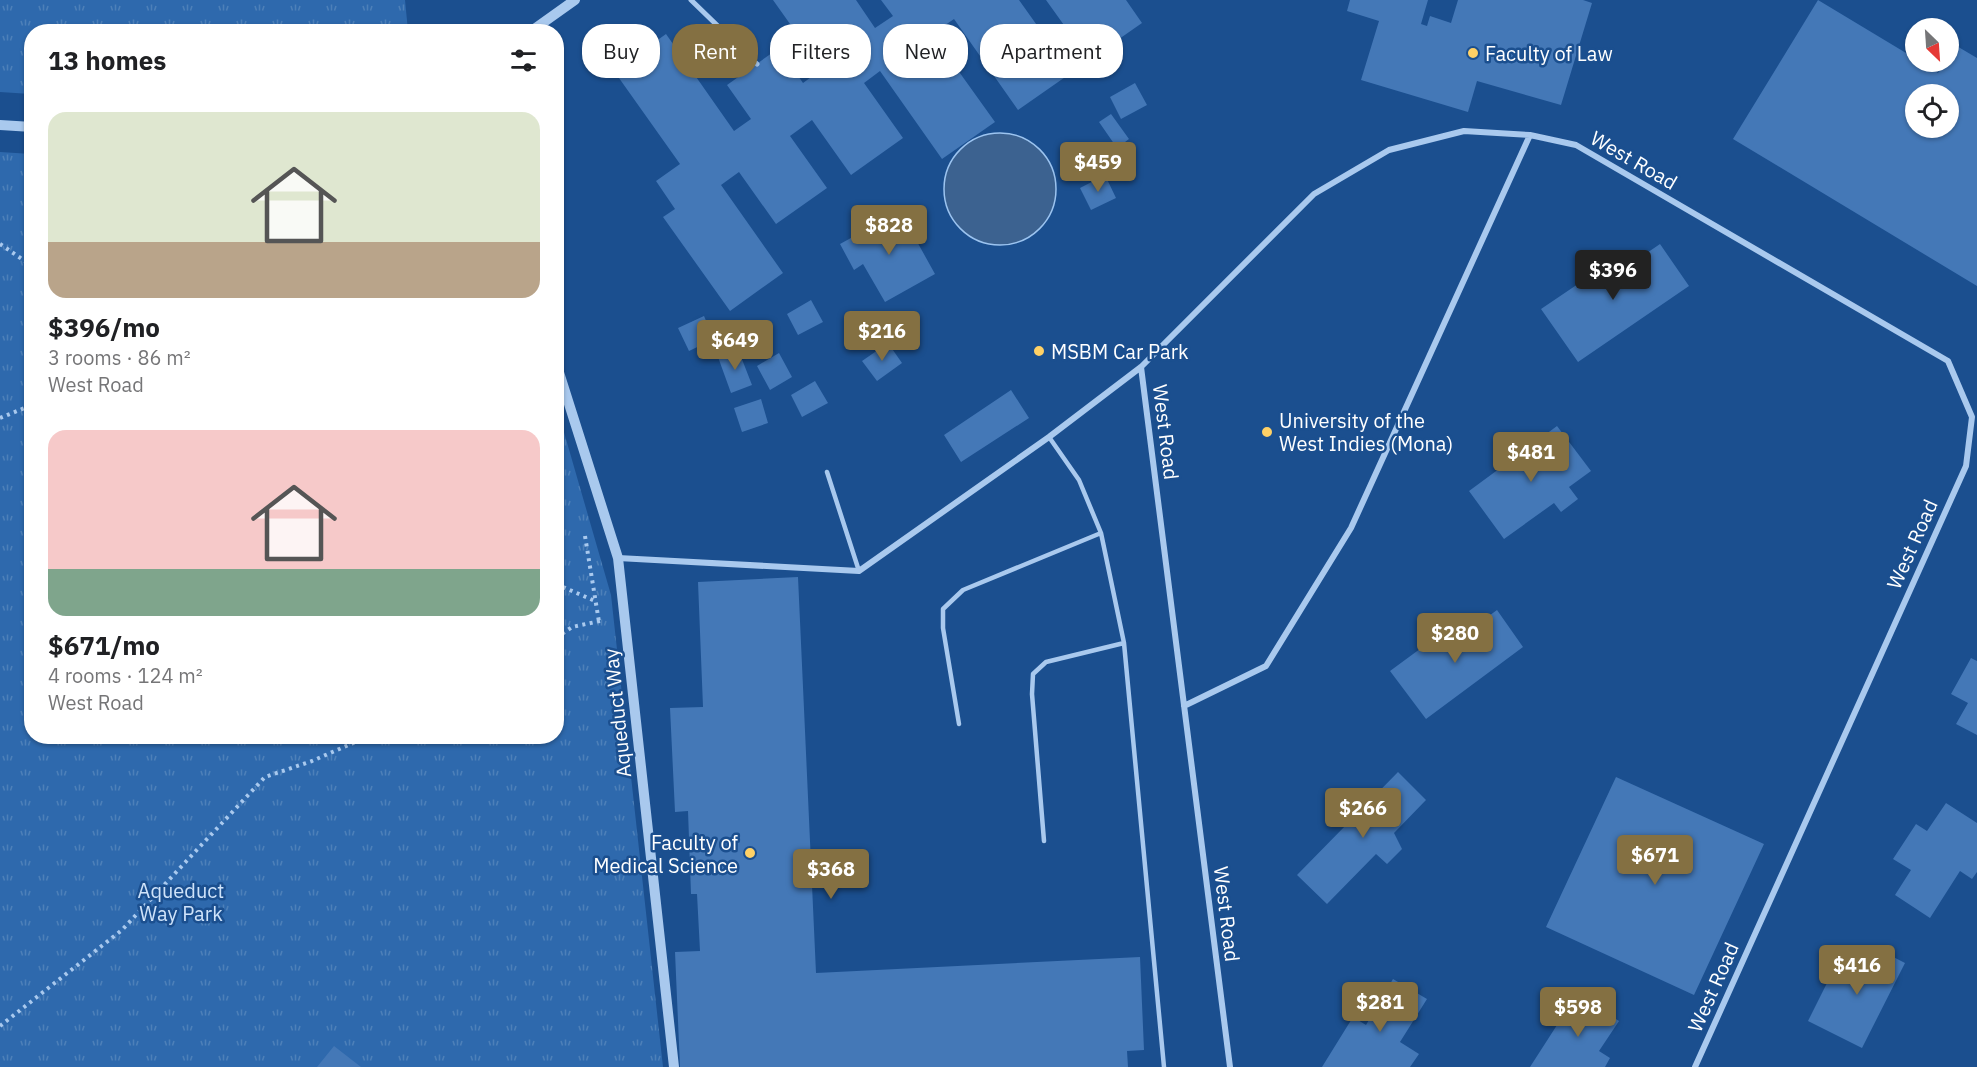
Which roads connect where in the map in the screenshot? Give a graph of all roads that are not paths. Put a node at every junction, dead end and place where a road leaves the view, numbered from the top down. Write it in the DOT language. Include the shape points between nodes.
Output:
graph roads {
  1 [pos="574,0"];
  2 [pos="691,0"];
  3 [pos="541,24"];
  4 [pos="716,24"];
  5 [pos="0,125"];
  6 [pos="24,126"];
  7 [pos="1530,135"];
  8 [pos="1141,367"];
  9 [pos="564,388"];
  10 [pos="1049,437"];
  11 [pos="827,472"];
  12 [pos="1101,533"];
  13 [pos="618,558"];
  14 [pos="859,571"];
  15 [pos="1124,643"];
  16 [pos="1184,706"];
  17 [pos="959,724"];
  18 [pos="1044,841"];
  19 [pos="674,1067"];
  20 [pos="1164,1067"];
  21 [pos="1230,1067"];
  22 [pos="1695,1067"];
  1 -- 3 [label="street"];
  2 -- 4 [label="street"];
  5 -- 6 [label="street"];
  7 -- 8 [label="street, West Road" via="1464,131 1389,150 1323,188"];
  7 -- 16 [label="street" via="1345,538 1266,666"];
  7 -- 22 [label="street, West Road" via="1576,145 1948,361 1972,417 1966,466"];
  8 -- 10 [label="street"];
  8 -- 16 [label="street, West Road"];
  9 -- 13 [label="street, Aqueduct Way"];
  10 -- 12 [label="lane" via="1079,480"];
  10 -- 14 [label="street"];
  11 -- 14 [label="lane"];
  12 -- 15 [label="lane"];
  12 -- 17 [label="lane" via="963,590 943,609"];
  13 -- 14 [label="street"];
  13 -- 19 [label="street, Aqueduct Way"];
  15 -- 18 [label="lane" via="1046,662 1033,674"];
  15 -- 20 [label="lane"];
  16 -- 21 [label="street, West Road"];
}
